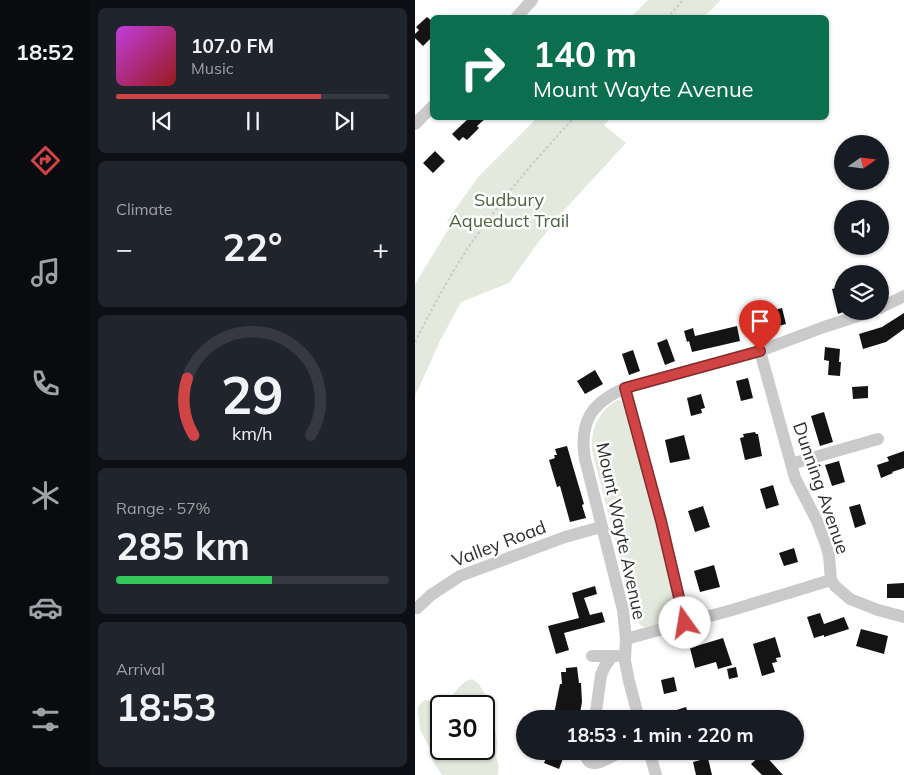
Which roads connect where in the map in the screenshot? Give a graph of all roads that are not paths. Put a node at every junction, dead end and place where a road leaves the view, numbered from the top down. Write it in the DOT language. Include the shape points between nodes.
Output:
graph roads {
  1 [pos="532,0"];
  2 [pos="519,15"];
  3 [pos="430,109"];
  4 [pos="415,124"];
  5 [pos="904,296"];
  6 [pos="889,304"];
  7 [pos="845,320"];
  8 [pos="760,351"];
  9 [pos="625,388"];
  10 [pos="878,439"];
  11 [pos="791,464"];
  12 [pos="601,527"];
  13 [pos="831,580"];
  14 [pos="417,608"];
  15 [pos="904,617"];
  16 [pos="685,623"];
  17 [pos="626,639"];
  18 [pos="592,656"];
  19 [pos="618,656"];
  20 [pos="596,710"];
  21 [pos="637,710"];
  22 [pos="587,760"];
  23 [pos="606,760"];
  24 [pos="652,760"];
  25 [pos="656,775"];
  1 -- 2 [label="street"];
  3 -- 4 [label="street"];
  5 -- 6 [label="street"];
  7 -- 8 [label="street, Mount Wayte Avenue"];
  8 -- 9 [label="street, Mount Wayte Avenue"];
  8 -- 11 [label="street, Dunning Avenue"];
  9 -- 12 [label="street, Mount Wayte Avenue" via="595,408 583,439"];
  9 -- 16 [label="street"];
  10 -- 11 [label="street"];
  11 -- 13 [label="street, Dunning Avenue" via="826,545"];
  12 -- 14 [label="street, Valley Road" via="549,542 459,576"];
  12 -- 17 [label="street, Mount Wayte Avenue" via="623,610"];
  13 -- 15 [label="street" via="850,599"];
  13 -- 16 [label="street"];
  16 -- 17 [label="street"];
  17 -- 19 [label="street, Mount Wayte Avenue"];
  18 -- 19 [label="street"];
  19 -- 20 [label="street" via="605,666 601,675"];
  19 -- 21 [label="street, Mount Wayte Avenue"];
  22 -- 23 [label="street" via="594,763"];
  24 -- 25 [label="street"];
}
